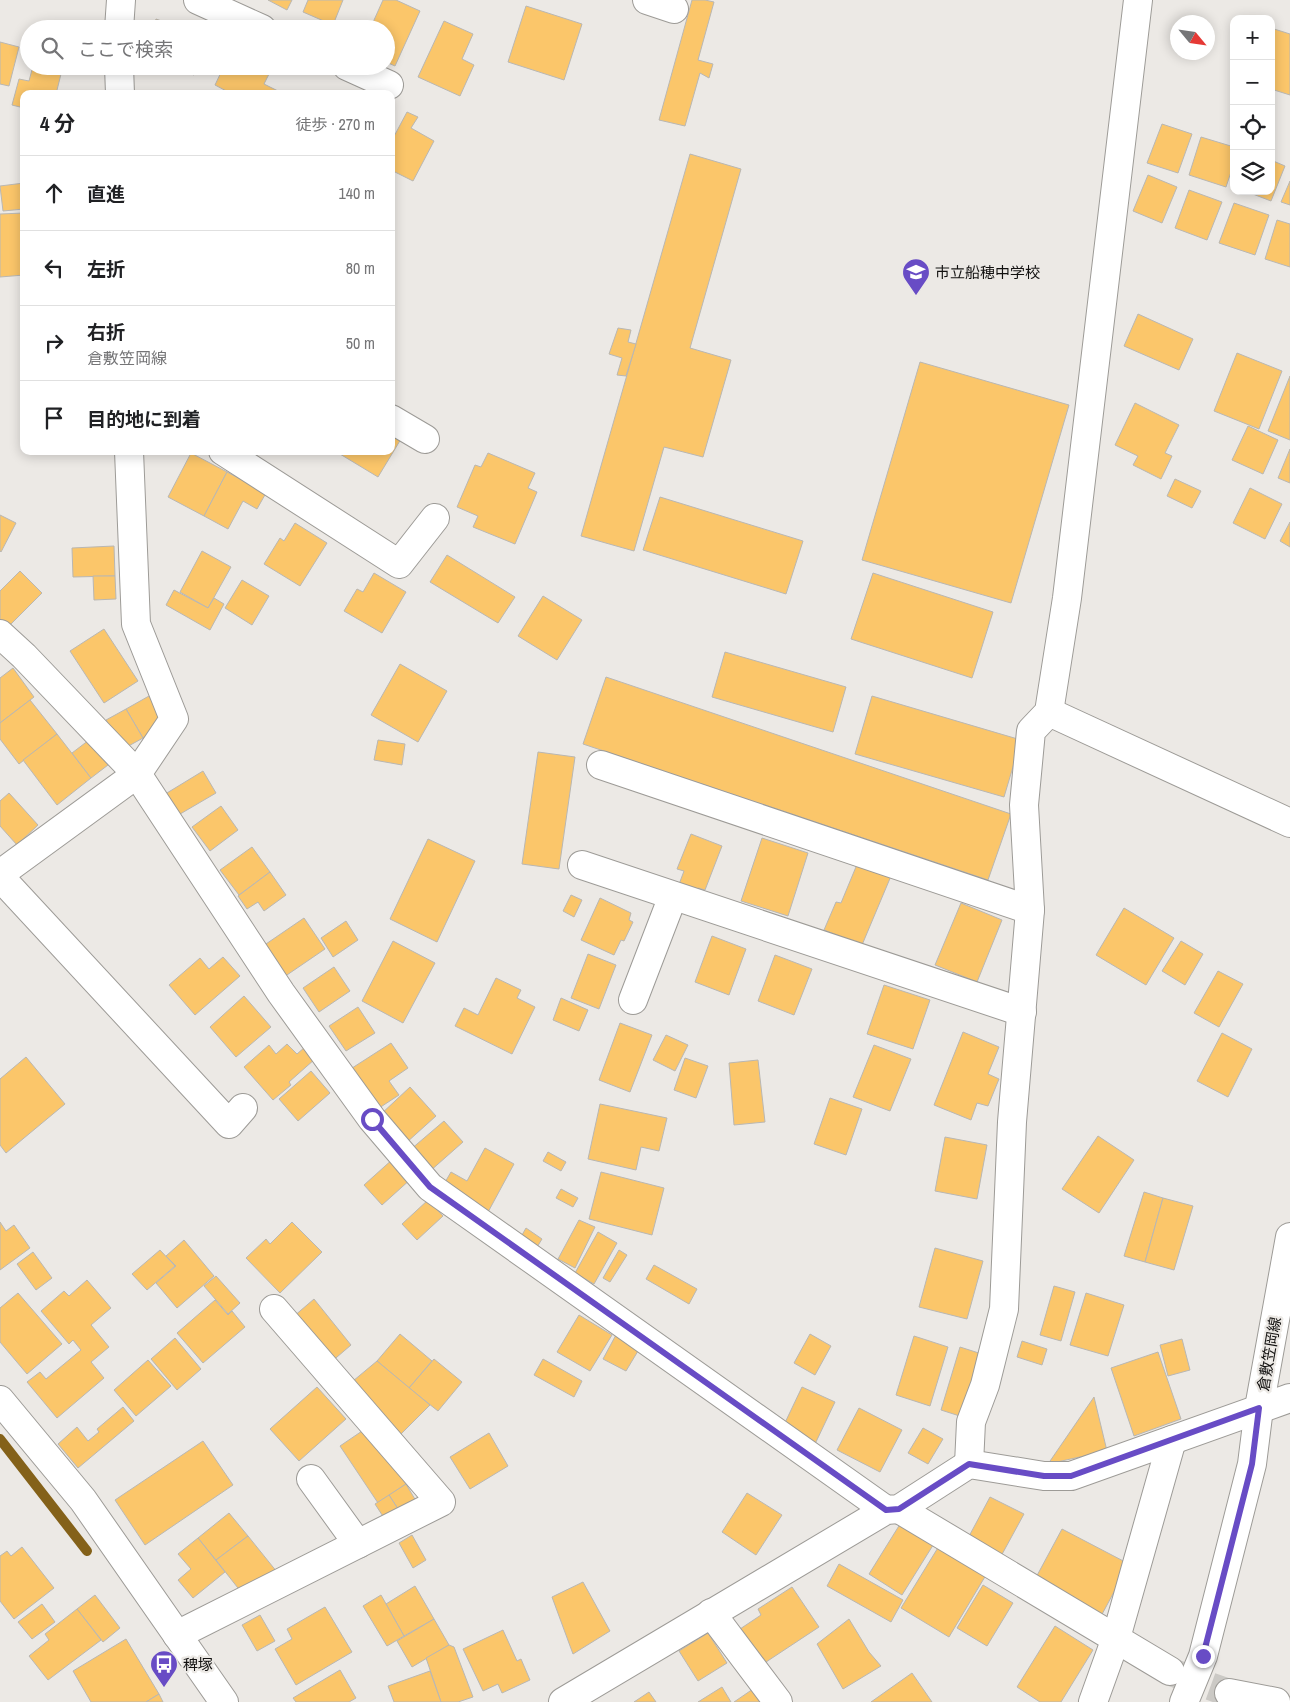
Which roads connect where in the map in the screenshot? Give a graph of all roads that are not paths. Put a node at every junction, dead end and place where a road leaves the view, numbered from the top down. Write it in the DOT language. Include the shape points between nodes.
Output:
graph roads {
  1 [pos="121,0"];
  2 [pos="198,0"];
  3 [pos="647,0"];
  4 [pos="1138,0"];
  5 [pos="674,9"];
  6 [pos="120,20"];
  7 [pos="242,20"];
  8 [pos="120,75"];
  9 [pos="366,75"];
  10 [pos="389,85"];
  11 [pos="120,90"];
  12 [pos="395,421"];
  13 [pos="424,439"];
  14 [pos="128,455"];
  15 [pos="229,455"];
  16 [pos="434,518"];
  17 [pos="0,634"];
  18 [pos="1049,712"];
  19 [pos="600,765"];
  20 [pos="137,774"];
  21 [pos="1290,823"];
  22 [pos="582,865"];
  23 [pos="0,875"];
  24 [pos="672,896"];
  25 [pos="1030,910"];
  26 [pos="633,1000"];
  27 [pos="1022,1012"];
  28 [pos="243,1108"];
  29 [pos="1290,1237"];
  30 [pos="274,1309"];
  31 [pos="1290,1398"];
  32 [pos="0,1400"];
  33 [pos="1259,1408"];
  34 [pos="1172,1440"];
  35 [pos="969,1464"];
  36 [pos="311,1479"];
  37 [pos="892,1509"];
  38 [pos="358,1544"];
  39 [pos="711,1613"];
  40 [pos="177,1635"];
  41 [pos="1116,1638"];
  42 [pos="1170,1671"];
  43 [pos="1229,1693"];
  44 [pos="224,1702"];
  45 [pos="563,1702"];
  46 [pos="778,1702"];
  47 [pos="1093,1702"];
  48 [pos="1184,1702"];
  49 [pos="1276,1702"];
  1 -- 6 [label="street"];
  2 -- 7 [label="street"];
  3 -- 5 [label="street"];
  4 -- 18 [label="street" via="1067,598"];
  8 -- 11 [label="street"];
  9 -- 10 [label="street"];
  12 -- 13 [label="street"];
  14 -- 20 [label="street" via="136,624 174,719"];
  15 -- 16 [label="street" via="399,564"];
  17 -- 20 [label="street"];
  18 -- 21 [label="street"];
  18 -- 25 [label="street" via="1031,731 1024,805"];
  19 -- 25 [label="street"];
  20 -- 23 [label="street"];
  20 -- 37 [label="street" via="281,993 372,1119 430,1187"];
  22 -- 24 [label="street"];
  23 -- 28 [label="street" via="230,1124"];
  24 -- 26 [label="street"];
  24 -- 27 [label="street"];
  25 -- 27 [label="street"];
  27 -- 35 [label="street" via="1012,1122 1004,1309 985,1385 971,1422"];
  29 -- 33 [label="street, 倉敷笠岡線"];
  30 -- 38 [label="street" via="441,1502"];
  31 -- 33 [label="street"];
  32 -- 40 [label="street" via="83,1500"];
  33 -- 34 [label="street"];
  33 -- 48 [label="street, 倉敷笠岡線" via="1252,1464 1203,1656"];
  34 -- 35 [label="street" via="1071,1476 1044,1476"];
  34 -- 41 [label="street"];
  35 -- 37 [label="street"];
  36 -- 38 [label="street"];
  37 -- 39 [label="street"];
  37 -- 41 [label="street"];
  38 -- 40 [label="street"];
  39 -- 45 [label="street"];
  39 -- 46 [label="street"];
  40 -- 44 [label="street"];
  41 -- 42 [label="street"];
  41 -- 47 [label="street"];
  43 -- 49 [label="street"];
}
